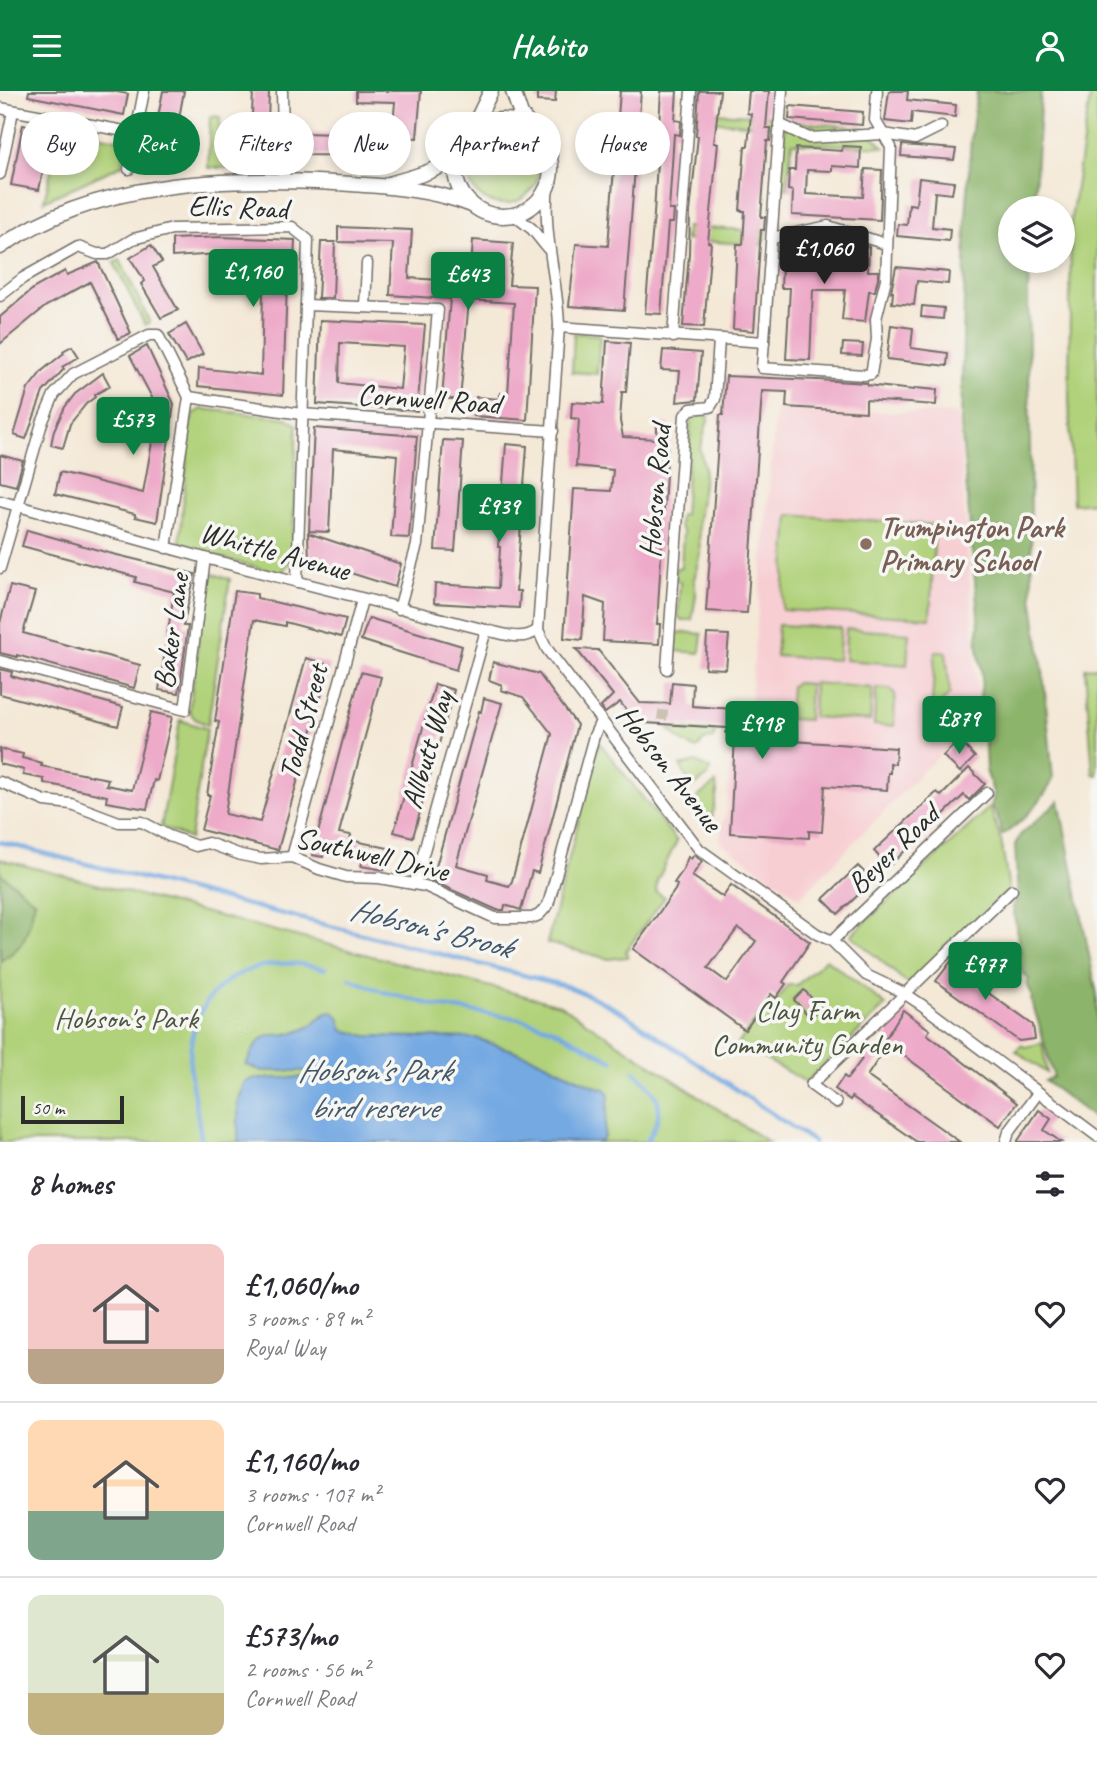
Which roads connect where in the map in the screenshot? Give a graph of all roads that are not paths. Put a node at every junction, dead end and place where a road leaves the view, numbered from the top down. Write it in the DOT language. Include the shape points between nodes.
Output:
graph roads {
  1 [pos="144,91"];
  2 [pos="282,91"];
  3 [pos="491,91"];
  4 [pos="513,91"];
  5 [pos="691,91"];
  6 [pos="782,91"];
  7 [pos="877,91"];
  8 [pos="0,109"];
  9 [pos="13,111"];
  10 [pos="140,112"];
  11 [pos="482,112"];
  12 [pos="520,112"];
  13 [pos="779,124"];
  14 [pos="941,127"];
  15 [pos="113,129"];
  16 [pos="884,134"];
  17 [pos="425,173"];
  18 [pos="0,174"];
  19 [pos="454,175"];
  20 [pos="550,175"];
  21 [pos="284,181"];
  22 [pos="548,185"];
  23 [pos="384,186"];
  24 [pos="472,205"];
  25 [pos="514,215"];
  26 [pos="772,238"];
  27 [pos="886,244"];
  28 [pos="0,247"];
  29 [pos="548,249"];
  30 [pos="367,263"];
  31 [pos="0,296"];
  32 [pos="306,305"];
  33 [pos="365,307"];
  34 [pos="559,327"];
  35 [pos="673,337"];
  36 [pos="719,339"];
  37 [pos="764,342"];
  38 [pos="189,397"];
  39 [pos="301,414"];
  40 [pos="428,424"];
  41 [pos="553,431"];
  42 [pos="0,501"];
  43 [pos="19,507"];
  44 [pos="166,548"];
  45 [pos="205,558"];
  46 [pos="0,568"];
  47 [pos="297,582"];
  48 [pos="362,600"];
  49 [pos="400,609"];
  50 [pos="486,630"];
  51 [pos="538,630"];
  52 [pos="0,661"];
  53 [pos="667,669"];
  54 [pos="601,722"];
  55 [pos="0,782"];
  56 [pos="987,793"];
  57 [pos="292,857"];
  58 [pos="415,883"];
  59 [pos="1012,890"];
  60 [pos="832,941"];
  61 [pos="904,993"];
  62 [pos="1038,1093"];
  63 [pos="836,1103"];
  64 [pos="1097,1136"];
  65 [pos="1006,1142"];
  1 -- 10 [label="street"];
  2 -- 21 [label="street"];
  3 -- 11 [label="street"];
  4 -- 12 [label="street"];
  5 -- 35 [label="street"];
  6 -- 13 [label="street"];
  7 -- 16 [label="street" via="875,120"];
  8 -- 9 [label="street"];
  9 -- 15 [label="street"];
  9 -- 18 [label="street"];
  13 -- 16 [label="street" via="809,138"];
  13 -- 26 [label="street"];
  14 -- 16 [label="street" via="915,139"];
  16 -- 27 [label="street" via="891,147"];
  17 -- 23 [label="street"];
  19 -- 24 [label="street"];
  20 -- 22 [label="street"];
  21 -- 23 [label="street"];
  21 -- 28 [label="street" via="221,182 123,194 55,216"];
  22 -- 25 [label="street" via="534,205"];
  22 -- 29 [label="street"];
  23 -- 24 [label="street" via="450,196"];
  24 -- 25 [label="street" via="489,214"];
  25 -- 29 [label="street" via="542,238"];
  26 -- 27 [label="street" via="828,226"];
  26 -- 37 [label="street"];
  27 -- 37 [label="street" via="886,279 876,319 871,373 762,368"];
  29 -- 34 [label="street"];
  30 -- 33 [label="street"];
  31 -- 32 [label="street, Ellis Road" via="78,247 108,254 133,239 172,229 292,227 308,240"];
  32 -- 33 [label="street"];
  32 -- 39 [label="street"];
  33 -- 40 [label="street" via="438,310"];
  34 -- 35 [label="street"];
  34 -- 41 [label="street"];
  35 -- 36 [label="street"];
  36 -- 37 [label="street"];
  36 -- 53 [label="street, Hobson Road" via="715,400 710,407 689,409 685,419"];
  38 -- 39 [label="street, Cornwell Road"];
  38 -- 43 [label="street" via="158,335 149,335 73,374 54,395 42,423"];
  38 -- 44 [label="street"];
  39 -- 40 [label="street, Cornwell Road"];
  39 -- 47 [label="street"];
  40 -- 41 [label="street, Cornwell Road"];
  40 -- 49 [label="street" via="417,545"];
  41 -- 51 [label="street"];
  42 -- 43 [label="street, Whittle Avenue"];
  43 -- 44 [label="street, Whittle Avenue"];
  43 -- 46 [label="street"];
  44 -- 45 [label="street, Whittle Avenue"];
  45 -- 47 [label="street, Whittle Avenue"];
  45 -- 52 [label="street, Baker Lane" via="185,710"];
  47 -- 48 [label="street, Whittle Avenue"];
  48 -- 49 [label="street, Whittle Avenue"];
  48 -- 57 [label="street, Todd Street"];
  49 -- 50 [label="street, Whittle Avenue"];
  50 -- 51 [label="street, Whittle Avenue" via="520,638"];
  50 -- 58 [label="street, Allbutt Way"];
  51 -- 54 [label="street, Hobson Avenue"];
  54 -- 58 [label="street, Southwell Drive" via="544,911 532,918 495,918"];
  54 -- 60 [label="street, Hobson Avenue" via="699,849"];
  55 -- 57 [label="street, Southwell Drive" via="45,801 71,804 119,822 142,821 195,846 208,843 261,859"];
  56 -- 60 [label="street, Beyer Road"];
  57 -- 58 [label="street, Southwell Drive" via="346,877"];
  59 -- 61 [label="street"];
  60 -- 61 [label="street, Hobson Avenue" via="866,975"];
  61 -- 62 [label="street, Hobson Avenue"];
  61 -- 63 [label="street" via="811,1085"];
  62 -- 64 [label="street, Hobson Avenue"];
  62 -- 65 [label="street"];
}
